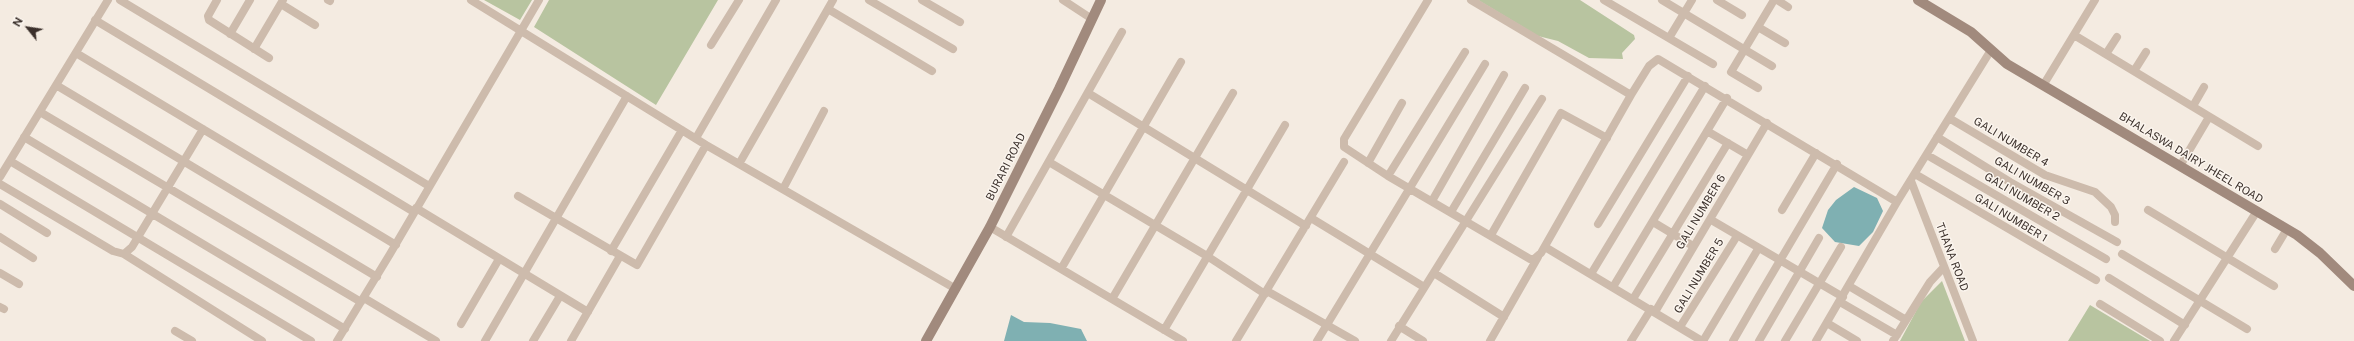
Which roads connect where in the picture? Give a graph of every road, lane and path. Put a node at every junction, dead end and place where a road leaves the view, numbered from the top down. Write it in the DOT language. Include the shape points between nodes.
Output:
graph roads {
  1 [pos="108,0"];
  2 [pos="120,0"];
  3 [pos="217,0"];
  4 [pos="250,0"];
  5 [pos="472,0"];
  6 [pos="538,0"];
  7 [pos="739,0"];
  8 [pos="776,0"];
  9 [pos="834,0"];
  10 [pos="869,0"];
  11 [pos="922,0"];
  12 [pos="1063,0"];
  13 [pos="1101,0"];
  14 [pos="1428,0"];
  15 [pos="1471,0"];
  16 [pos="1604,0"];
  17 [pos="1662,0"];
  18 [pos="1692,0"];
  19 [pos="1717,0"];
  20 [pos="1776,0"];
  21 [pos="1918,0"];
  22 [pos="2095,0"];
  23 [pos="282,2"];
  24 [pos="1788,7"];
  25 [pos="828,9"];
  26 [pos="1684,14"];
  27 [pos="1742,15"];
  28 [pos="1092,19"];
  29 [pos="95,20"];
  30 [pos="960,22"];
  31 [pos="315,25"];
  32 [pos="1758,27"];
  33 [pos="520,31"];
  34 [pos="1122,32"];
  35 [pos="230,34"];
  36 [pos="2074,35"];
  37 [pos="2117,37"];
  38 [pos="1670,38"];
  39 [pos="1785,43"];
  40 [pos="711,45"];
  41 [pos="254,49"];
  42 [pos="953,49"];
  43 [pos="1745,50"];
  44 [pos="1991,50"];
  45 [pos="1465,52"];
  46 [pos="2146,52"];
  47 [pos="76,53"];
  48 [pos="2106,54"];
  49 [pos="269,58"];
  50 [pos="1181,62"];
  51 [pos="1485,64"];
  52 [pos="1713,64"];
  53 [pos="1772,66"];
  54 [pos="932,71"];
  55 [pos="2134,71"];
  56 [pos="1504,75"];
  57 [pos="1688,76"];
  58 [pos="2044,84"];
  59 [pos="56,86"];
  60 [pos="1705,86"];
  61 [pos="2204,87"];
  62 [pos="1525,88"];
  63 [pos="1758,88"];
  64 [pos="1088,93"];
  65 [pos="1233,93"];
  66 [pos="1631,95"];
  67 [pos="627,96"];
  68 [pos="1727,98"];
  69 [pos="1542,99"];
  70 [pos="1402,103"];
  71 [pos="2192,106"];
  72 [pos="824,110"];
  73 [pos="40,112"];
  74 [pos="2209,117"];
  75 [pos="1949,118"];
  76 [pos="1767,123"];
  77 [pos="1285,125"];
  78 [pos="1144,127"];
  79 [pos="203,129"];
  80 [pos="682,130"];
  81 [pos="1707,131"];
  82 [pos="24,138"];
  83 [pos="696,138"];
  84 [pos="1607,138"];
  85 [pos="1937,138"];
  86 [pos="1728,143"];
  87 [pos="706,145"];
  88 [pos="2258,146"];
  89 [pos="1816,153"];
  90 [pos="1748,155"];
  91 [pos="1927,155"];
  92 [pos="1195,157"];
  93 [pos="10,161"];
  94 [pos="183,162"];
  95 [pos="1049,162"];
  96 [pos="1344,162"];
  97 [pos="1368,163"];
  98 [pos="740,164"];
  99 [pos="1837,164"];
  100 [pos="2180,166"];
  101 [pos="1388,176"];
  102 [pos="0,177"];
  103 [pos="1913,178"];
  104 [pos="0,184"];
  105 [pos="429,186"];
  106 [pos="168,188"];
  107 [pos="1409,188"];
  108 [pos="783,189"];
  109 [pos="1247,189"];
  110 [pos="1104,195"];
  111 [pos="518,196"];
  112 [pos="1432,201"];
  113 [pos="1897,202"];
  114 [pos="0,204"];
  115 [pos="415,210"];
  116 [pos="1782,210"];
  117 [pos="2148,210"];
  118 [pos="2256,211"];
  119 [pos="1451,212"];
  120 [pos="152,214"];
  121 [pos="1311,218"];
  122 [pos="556,219"];
  123 [pos="1467,221"];
  124 [pos="1713,221"];
  125 [pos="1653,222"];
  126 [pos="2115,222"];
  127 [pos="1598,224"];
  128 [pos="1155,226"];
  129 [pos="1306,226"];
  130 [pos="990,227"];
  131 [pos="2287,229"];
  132 [pos="47,233"];
  133 [pos="1672,234"];
  134 [pos="1491,235"];
  135 [pos="1006,236"];
  136 [pos="1737,236"];
  137 [pos="0,237"];
  138 [pos="138,237"];
  139 [pos="1819,238"];
  140 [pos="2117,242"];
  141 [pos="396,245"];
  142 [pos="1694,246"];
  143 [pos="1545,247"];
  144 [pos="1841,247"];
  145 [pos="1758,249"];
  146 [pos="2275,249"];
  147 [pos="611,251"];
  148 [pos="124,254"];
  149 [pos="2122,254"];
  150 [pos="1369,255"];
  151 [pos="620,256"];
  152 [pos="1207,256"];
  153 [pos="1538,257"];
  154 [pos="2226,257"];
  155 [pos="33,258"];
  156 [pos="499,259"];
  157 [pos="2106,259"];
  158 [pos="1780,262"];
  159 [pos="1944,267"];
  160 [pos="1061,269"];
  161 [pos="0,272"];
  162 [pos="1434,273"];
  163 [pos="1799,273"];
  164 [pos="524,274"];
  165 [pos="1591,274"];
  166 [pos="377,277"];
  167 [pos="2109,278"];
  168 [pos="2096,280"];
  169 [pos="19,284"];
  170 [pos="1819,284"];
  171 [pos="1849,286"];
  172 [pos="2274,286"];
  173 [pos="2354,286"];
  174 [pos="1424,287"];
  175 [pos="1613,287"];
  176 [pos="956,289"];
  177 [pos="1266,292"];
  178 [pos="560,296"];
  179 [pos="1112,299"];
  180 [pos="1633,299"];
  181 [pos="362,300"];
  182 [pos="1842,300"];
  183 [pos="2200,301"];
  184 [pos="2100,304"];
  185 [pos="1653,311"];
  186 [pos="588,312"];
  187 [pos="1504,317"];
  188 [pos="1906,320"];
  189 [pos="1827,323"];
  190 [pos="461,324"];
  191 [pos="1326,325"];
  192 [pos="2185,325"];
  193 [pos="1399,326"];
  194 [pos="1680,328"];
  195 [pos="344,329"];
  196 [pos="2247,329"];
  197 [pos="1164,330"];
  198 [pos="175,331"];
  199 [pos="1895,338"];
  200 [pos="2176,340"];
  201 [pos="192,341"];
  202 [pos="262,341"];
  203 [pos="311,341"];
  204 [pos="337,341"];
  205 [pos="436,341"];
  206 [pos="485,341"];
  207 [pos="533,341"];
  208 [pos="571,341"];
  209 [pos="926,341"];
  210 [pos="1183,341"];
  211 [pos="1236,341"];
  212 [pos="1317,341"];
  213 [pos="1355,341"];
  214 [pos="1391,341"];
  215 [pos="1423,341"];
  216 [pos="1490,341"];
  217 [pos="1631,341"];
  218 [pos="1703,341"];
  219 [pos="1733,341"];
  220 [pos="1759,341"];
  221 [pos="1785,341"];
  222 [pos="1816,341"];
  223 [pos="1857,341"];
  224 [pos="1973,341"];
  225 [pos="2160,341"];
  1 -- 29 [label="street"];
  2 -- 105 [label="street"];
  3 -- 35 [label="street" via="208,16 209,20"];
  4 -- 35 [label="street"];
  5 -- 33 [label="street"];
  6 -- 33 [label="street"];
  7 -- 40 [label="street"];
  8 -- 83 [label="street"];
  9 -- 25 [label="street"];
  10 -- 42 [label="street"];
  11 -- 30 [label="street"];
  12 -- 28 [label="street"];
  13 -- 28 [label="street, BURARI ROAD"];
  14 -- 97 [label="street" via="1344,139 1344,147"];
  15 -- 66 [label="street"];
  16 -- 38 [label="street"];
  17 -- 26 [label="street"];
  18 -- 26 [label="street"];
  19 -- 27 [label="street"];
  20 -- 24 [label="street"];
  20 -- 32 [label="street"];
  21 -- 44 [label="street, BHALASWA DAIRY JHEEL ROAD" via="1971,32"];
  22 -- 36 [label="street"];
  23 -- 31 [label="street"];
  23 -- 41 [label="street"];
  25 -- 54 [label="street"];
  25 -- 98 [label="street"];
  26 -- 38 [label="street"];
  26 -- 43 [label="street"];
  28 -- 130 [label="street, BURARI ROAD"];
  29 -- 47 [label="street"];
  29 -- 115 [label="street"];
  32 -- 39 [label="street"];
  32 -- 43 [label="street"];
  33 -- 67 [label="street"];
  33 -- 105 [label="street"];
  34 -- 64 [label="street"];
  35 -- 41 [label="street"];
  36 -- 48 [label="street"];
  36 -- 58 [label="street"];
  37 -- 48 [label="street"];
  38 -- 52 [label="street"];
  41 -- 49 [label="street"];
  43 -- 53 [label="street"];
  43 -- 63 [label="street" via="1731,72"];
  44 -- 58 [label="street, BHALASWA DAIRY JHEEL ROAD" via="2007,64"];
  44 -- 75 [label="street"];
  45 -- 101 [label="street"];
  46 -- 55 [label="street"];
  47 -- 59 [label="street"];
  47 -- 79 [label="street"];
  48 -- 55 [label="street"];
  50 -- 78 [label="street"];
  51 -- 107 [label="street"];
  55 -- 71 [label="street"];
  56 -- 112 [label="street"];
  57 -- 60 [label="street"];
  57 -- 66 [label="street" via="1658,59 1649,66"];
  57 -- 127 [label="street"];
  58 -- 100 [label="street, BHALASWA DAIRY JHEEL ROAD"];
  59 -- 73 [label="street"];
  59 -- 94 [label="street"];
  60 -- 68 [label="street"];
  60 -- 165 [label="street"];
  61 -- 71 [label="street"];
  62 -- 119 [label="street"];
  64 -- 78 [label="street"];
  64 -- 95 [label="street"];
  65 -- 92 [label="street"];
  66 -- 84 [label="street"];
  67 -- 80 [label="street"];
  67 -- 122 [label="street"];
  68 -- 76 [label="street"];
  68 -- 81 [label="street"];
  69 -- 123 [label="street"];
  70 -- 97 [label="street"];
  71 -- 74 [label="street"];
  72 -- 108 [label="street"];
  73 -- 82 [label="street"];
  73 -- 106 [label="street"];
  74 -- 88 [label="street"];
  74 -- 100 [label="street"];
  75 -- 85 [label="street"];
  75 -- 126 [label="street, GALI NUMBER 4" via="2044,175 2095,192 2111,207"];
  76 -- 89 [label="street"];
  76 -- 90 [label="street, GALI NUMBER 6"];
  77 -- 109 [label="street"];
  78 -- 92 [label="street"];
  78 -- 110 [label="street"];
  79 -- 94 [label="street"];
  79 -- 141 [label="street"];
  80 -- 83 [label="street"];
  80 -- 147 [label="street"];
  81 -- 86 [label="street"];
  81 -- 125 [label="street"];
  82 -- 93 [label="street"];
  82 -- 120 [label="street"];
  83 -- 87 [label="street"];
  84 -- 134 [label="street" via="1561,113"];
  84 -- 143 [label="street"];
  85 -- 91 [label="street"];
  85 -- 140 [label="street, GALI NUMBER 3"];
  86 -- 90 [label="street"];
  86 -- 133 [label="street"];
  87 -- 98 [label="street"];
  87 -- 151 [label="street" via="639,264 636,265"];
  89 -- 99 [label="street"];
  89 -- 116 [label="street"];
  90 -- 142 [label="street, GALI NUMBER 6"];
  91 -- 103 [label="street"];
  91 -- 157 [label="street, GALI NUMBER 2"];
  92 -- 109 [label="street"];
  92 -- 128 [label="street"];
  93 -- 102 [label="street"];
  93 -- 138 [label="street"];
  94 -- 106 [label="street"];
  94 -- 166 [label="street"];
  95 -- 110 [label="street"];
  95 -- 135 [label="street"];
  96 -- 121 [label="street"];
  97 -- 101 [label="street"];
  98 -- 108 [label="street"];
  99 -- 113 [label="street"];
  99 -- 158 [label="street"];
  100 -- 118 [label="street, BHALASWA DAIRY JHEEL ROAD"];
  101 -- 107 [label="street"];
  103 -- 113 [label="street"];
  103 -- 159 [label="street, THANA ROAD"];
  103 -- 168 [label="street, GALI NUMBER 1"];
  104 -- 148 [label="street" via="112,251"];
  105 -- 115 [label="street"];
  106 -- 120 [label="street"];
  106 -- 181 [label="street"];
  107 -- 112 [label="street"];
  107 -- 150 [label="street"];
  108 -- 176 [label="street"];
  109 -- 129 [label="street"];
  109 -- 152 [label="street"];
  110 -- 128 [label="street"];
  110 -- 160 [label="street"];
  111 -- 122 [label="street"];
  112 -- 119 [label="street"];
  113 -- 171 [label="street"];
  114 -- 132 [label="street"];
  115 -- 141 [label="street"];
  115 -- 156 [label="street"];
  117 -- 154 [label="street"];
  118 -- 131 [label="street, BHALASWA DAIRY JHEEL ROAD"];
  118 -- 154 [label="street"];
  119 -- 123 [label="street"];
  120 -- 138 [label="street"];
  120 -- 195 [label="street"];
  121 -- 129 [label="street"];
  121 -- 150 [label="street"];
  122 -- 147 [label="street"];
  122 -- 164 [label="street"];
  123 -- 134 [label="street"];
  123 -- 162 [label="street"];
  124 -- 136 [label="street"];
  125 -- 133 [label="street"];
  125 -- 175 [label="street"];
  128 -- 152 [label="street"];
  128 -- 179 [label="street"];
  129 -- 177 [label="street"];
  130 -- 135 [label="street"];
  130 -- 176 [label="street, BURARI ROAD"];
  131 -- 146 [label="street"];
  131 -- 173 [label="street, BHALASWA DAIRY JHEEL ROAD" via="2320,253"];
  133 -- 142 [label="street"];
  133 -- 180 [label="street"];
  134 -- 153 [label="street" via="1526,257"];
  135 -- 160 [label="street"];
  136 -- 145 [label="street"];
  136 -- 194 [label="street, GALI NUMBER 5"];
  137 -- 155 [label="street"];
  138 -- 148 [label="street" via="128,253"];
  138 -- 203 [label="street"];
  139 -- 163 [label="street"];
  141 -- 166 [label="street"];
  142 -- 185 [label="street, GALI NUMBER 6"];
  143 -- 153 [label="street"];
  143 -- 165 [label="street"];
  144 -- 170 [label="street"];
  145 -- 158 [label="street"];
  145 -- 218 [label="street"];
  147 -- 151 [label="street"];
  148 -- 202 [label="street"];
  149 -- 183 [label="street"];
  150 -- 174 [label="street"];
  150 -- 191 [label="street"];
  151 -- 186 [label="street"];
  152 -- 177 [label="street"];
  152 -- 197 [label="street"];
  153 -- 187 [label="street"];
  154 -- 172 [label="street"];
  154 -- 183 [label="street"];
  156 -- 164 [label="street"];
  156 -- 190 [label="street"];
  158 -- 163 [label="street"];
  158 -- 219 [label="street"];
  159 -- 188 [label="street" via="1930,282"];
  159 -- 224 [label="street, THANA ROAD"];
  160 -- 179 [label="street"];
  161 -- 169 [label="street"];
  162 -- 174 [label="street"];
  162 -- 187 [label="street"];
  163 -- 170 [label="street"];
  163 -- 220 [label="street"];
  164 -- 178 [label="street"];
  164 -- 206 [label="street"];
  165 -- 175 [label="street"];
  166 -- 181 [label="street"];
  167 -- 192 [label="street"];
  170 -- 182 [label="street"];
  170 -- 221 [label="street"];
  171 -- 182 [label="street"];
  171 -- 188 [label="street"];
  174 -- 193 [label="street"];
  175 -- 180 [label="street"];
  176 -- 209 [label="street, BURARI ROAD"];
  177 -- 191 [label="street"];
  177 -- 211 [label="street"];
  178 -- 186 [label="street"];
  178 -- 207 [label="street"];
  179 -- 197 [label="street"];
  180 -- 185 [label="street"];
  181 -- 195 [label="street"];
  181 -- 205 [label="street"];
  182 -- 189 [label="street"];
  182 -- 199 [label="street"];
  183 -- 192 [label="street"];
  183 -- 196 [label="street"];
  184 -- 225 [label="street"];
  185 -- 194 [label="street"];
  185 -- 217 [label="street, GALI NUMBER 6"];
  186 -- 208 [label="street"];
  187 -- 216 [label="street"];
  188 -- 199 [label="street"];
  189 -- 222 [label="street"];
  189 -- 223 [label="street"];
  191 -- 212 [label="street"];
  191 -- 213 [label="street"];
  192 -- 200 [label="street"];
  193 -- 214 [label="street"];
  193 -- 215 [label="street"];
  194 -- 218 [label="street"];
  195 -- 204 [label="street"];
  197 -- 210 [label="street"];
  198 -- 201 [label="street"];
}
